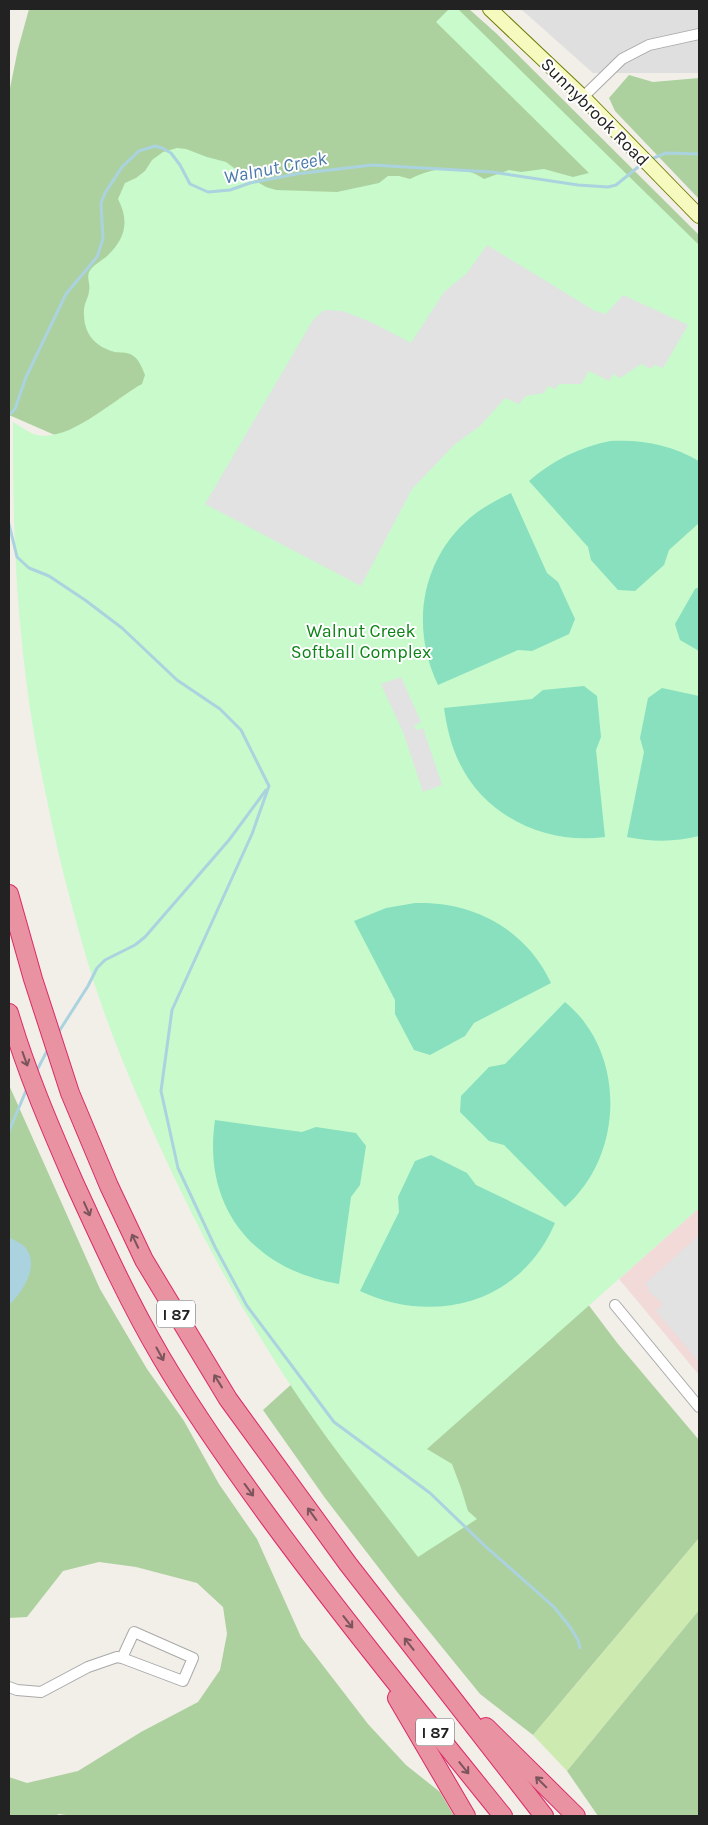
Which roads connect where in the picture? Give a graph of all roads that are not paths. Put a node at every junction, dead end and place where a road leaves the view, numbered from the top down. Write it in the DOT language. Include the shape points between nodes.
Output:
graph roads {
  1 [pos="490,9"];
  2 [pos="699,34"];
  3 [pos="583,97"];
  4 [pos="699,216"];
  5 [pos="9,894"];
  6 [pos="9,1013"];
  7 [pos="615,1305"];
  8 [pos="699,1407"];
  9 [pos="368,1648"];
  10 [pos="122,1658"];
  11 [pos="439,1682"];
  12 [pos="9,1687"];
  13 [pos="466,1816"];
  14 [pos="503,1816"];
  15 [pos="544,1816"];
  16 [pos="576,1816"];
  1 -- 3 [label="main road, Sunnybrook Road"];
  2 -- 3 [label="street" via="649,44 622,59"];
  3 -- 4 [label="main road, Sunnybrook Road"];
  11 -- 5 [label="highway, I 87, one-way" via="348,1564 228,1398 144,1260 70,1093"];
  6 -- 9 [label="highway, I 87, one-way" via="68,1167 106,1251 160,1356 239,1476"];
  7 -- 8 [label="street"];
  9 -- 13 [label="highway"];
  9 -- 14 [label="highway, I 87, one-way"];
  10 -- 10 [label="street" via="134,1632 193,1658 182,1681"];
  10 -- 12 [label="street" via="117,1656 88,1667 42,1692"];
  11 -- 15 [label="highway, I 87"];
  16 -- 11 [label="highway, one-way"];
}
